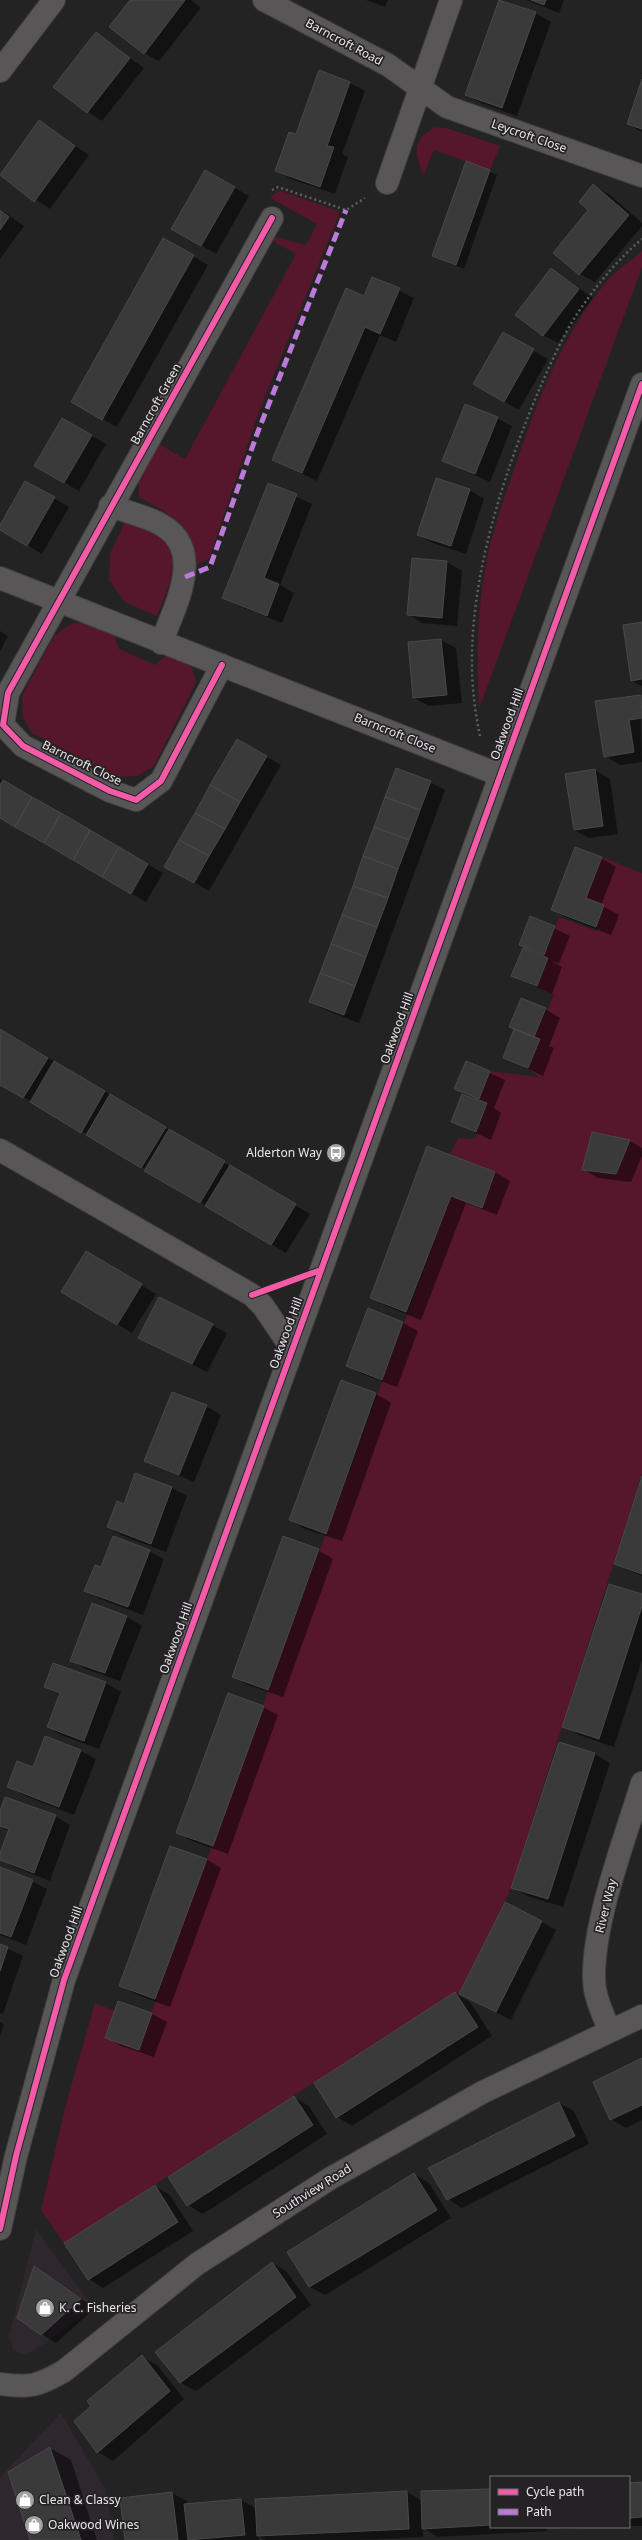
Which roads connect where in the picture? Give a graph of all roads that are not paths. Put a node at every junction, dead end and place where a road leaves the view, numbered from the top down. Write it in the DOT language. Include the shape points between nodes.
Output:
graph roads {
  1 [pos="54,0"];
  2 [pos="264,0"];
  3 [pos="451,0"];
  4 [pos="0,71"];
  5 [pos="420,88"];
  6 [pos="642,176"];
  7 [pos="387,182"];
  8 [pos="272,218"];
  9 [pos="642,384"];
  10 [pos="110,506"];
  11 [pos="0,578"];
  12 [pos="60,601"];
  13 [pos="161,643"];
  14 [pos="222,665"];
  15 [pos="500,775"];
  16 [pos="0,1150"];
  17 [pos="292,1349"];
  18 [pos="642,1783"];
  19 [pos="642,2016"];
  20 [pos="610,2030"];
  21 [pos="0,2229"];
  22 [pos="0,2384"];
  1 -- 4 [label="street"];
  2 -- 5 [label="street, Barncroft Road" via="388,65"];
  3 -- 5 [label="street"];
  5 -- 6 [label="street, Leycroft Close" via="447,108"];
  5 -- 7 [label="street"];
  8 -- 10 [label="street, Barncroft Green"];
  9 -- 15 [label="street, Oakwood Hill"];
  10 -- 12 [label="street, Barncroft Green"];
  10 -- 13 [label="street" via="156,521 173,534 184,553 185,577"];
  11 -- 12 [label="street, Barncroft Close"];
  12 -- 13 [label="street, Barncroft Close"];
  12 -- 14 [label="street, Barncroft Close" via="8,693 3,725 23,746 110,791 136,800 161,781"];
  13 -- 14 [label="street, Barncroft Close"];
  14 -- 15 [label="street, Barncroft Close"];
  15 -- 17 [label="street, Oakwood Hill"];
  16 -- 17 [label="street" via="252,1295 263,1306"];
  17 -- 21 [label="street, Oakwood Hill" via="64,1980 16,2156"];
  18 -- 20 [label="street, River Way" via="607,1898 597,1944 594,1979 598,2004"];
  19 -- 20 [label="street, Southview Road"];
  20 -- 22 [label="street, Southview Road" via="483,2092 331,2178 197,2264 64,2371 42,2384 20,2387"];
}
